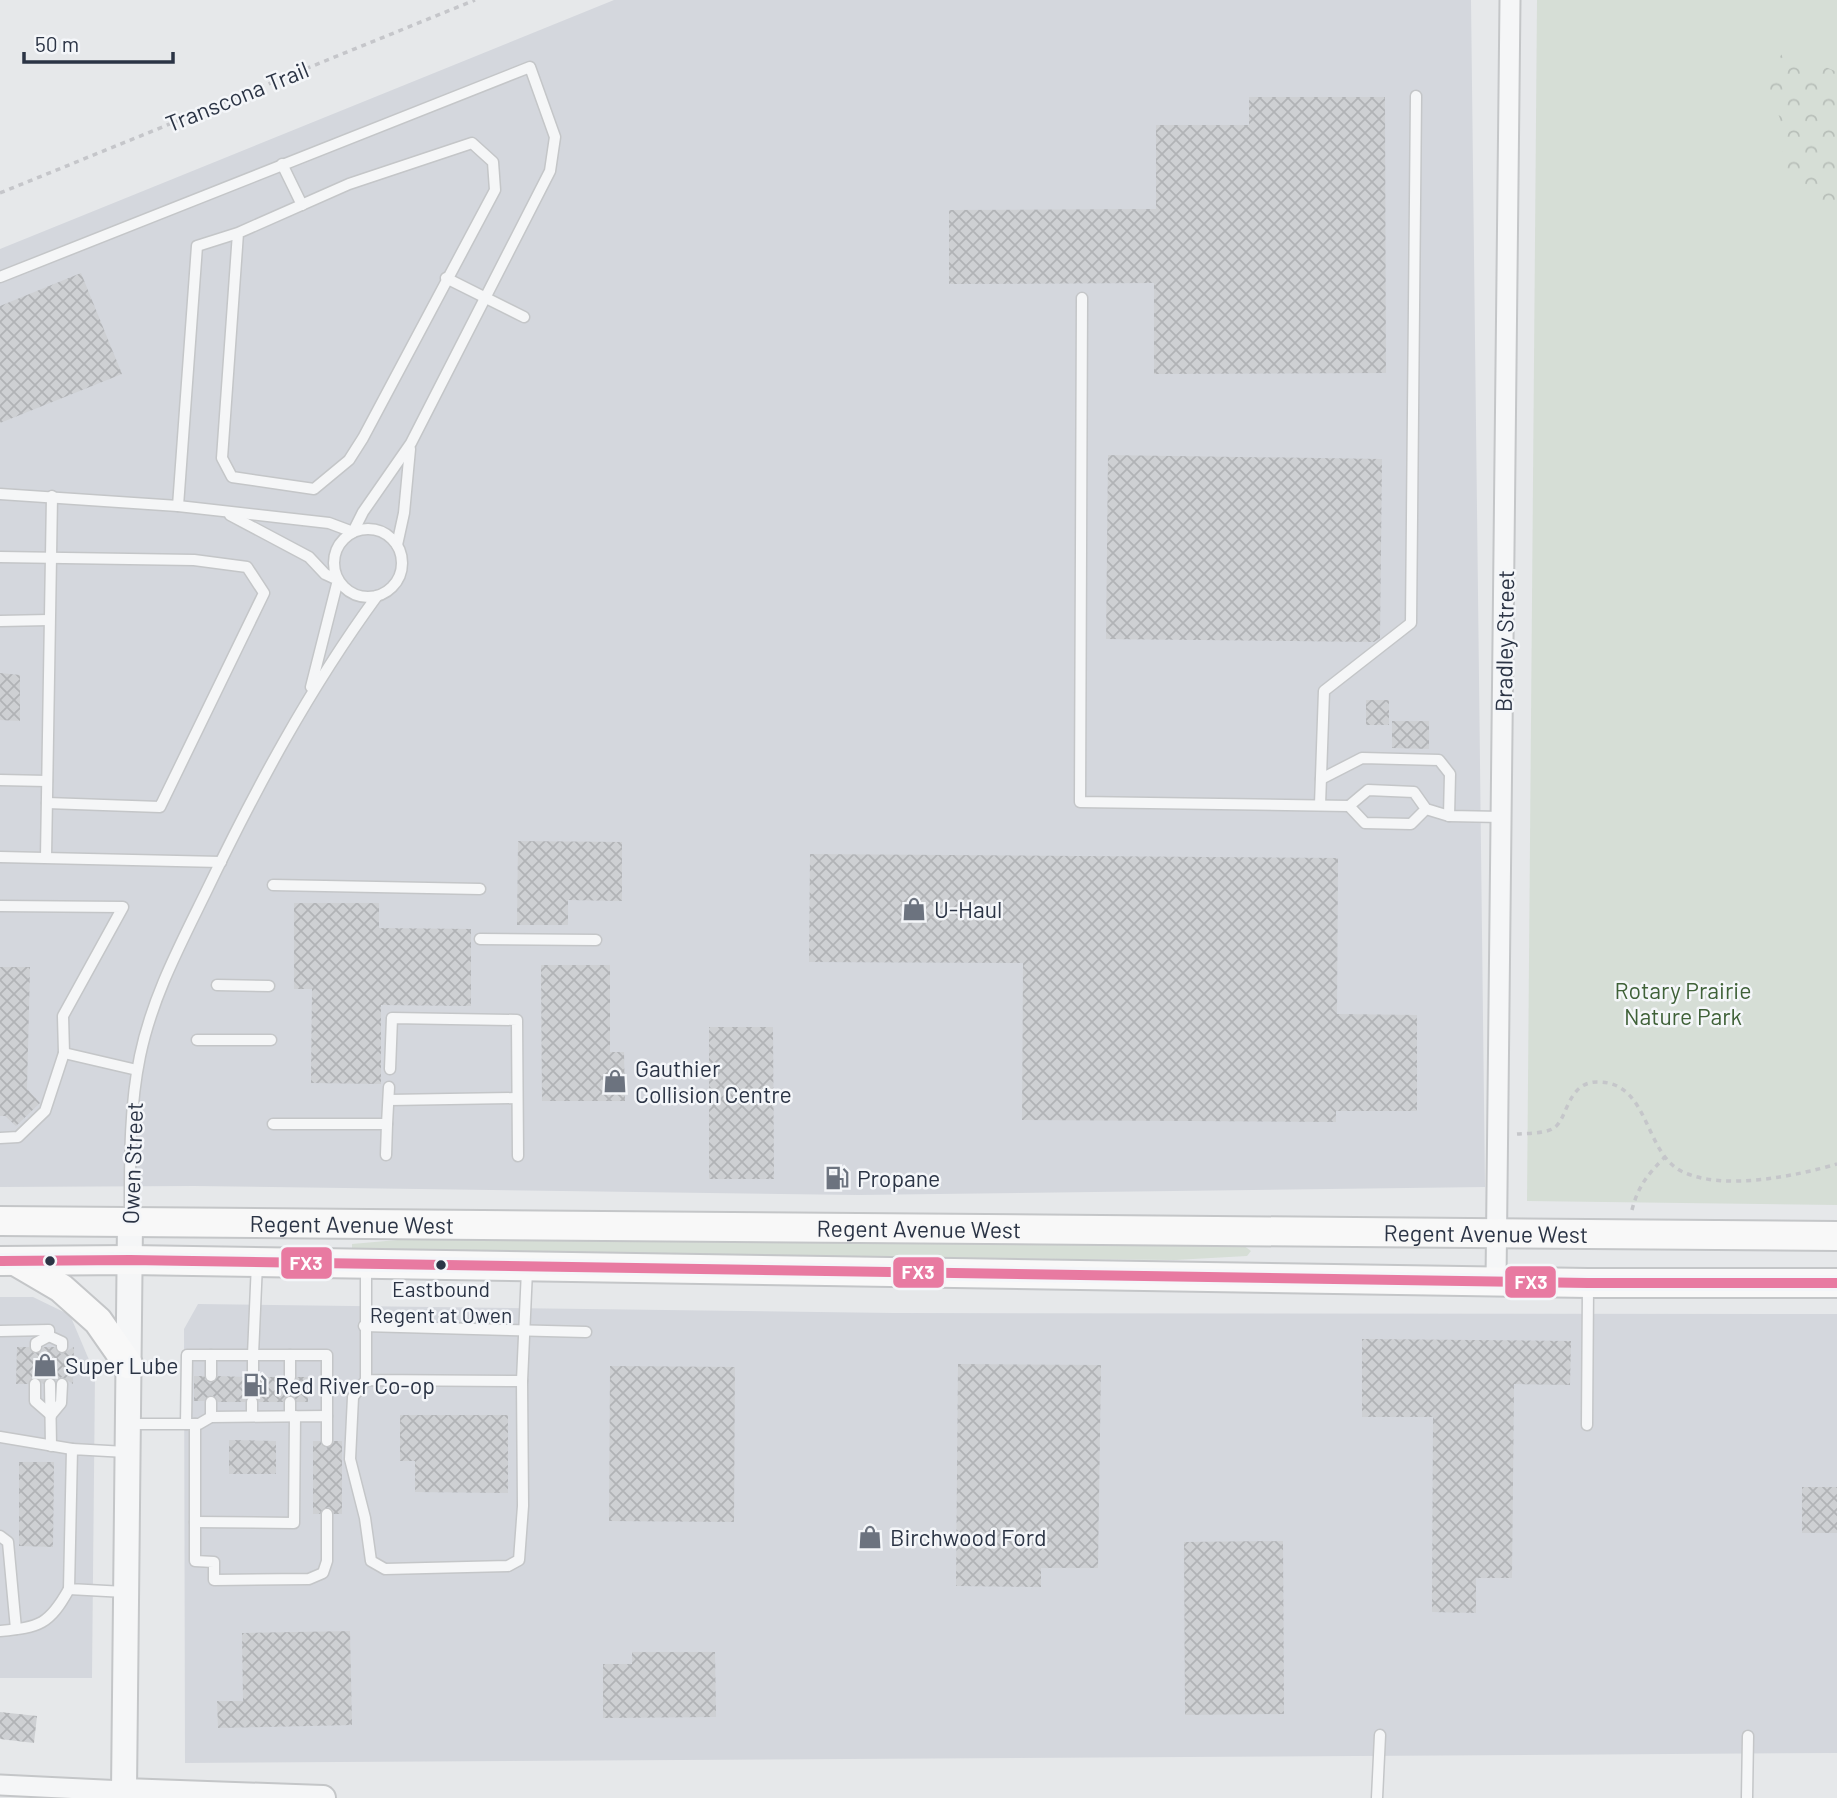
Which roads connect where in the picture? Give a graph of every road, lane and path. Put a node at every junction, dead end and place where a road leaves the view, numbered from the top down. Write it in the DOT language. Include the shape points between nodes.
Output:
graph roads {
  1 [pos="475,0"];
  2 [pos="1510,0"];
  3 [pos="1416,96"];
  4 [pos="282,164"];
  5 [pos="0,193"];
  6 [pos="302,205"];
  7 [pos="238,233"];
  8 [pos="0,277"];
  9 [pos="446,278"];
  10 [pos="1082,298"];
  11 [pos="484,300"];
  12 [pos="524,317"];
  13 [pos="411,443"];
  14 [pos="0,494"];
  15 [pos="52,496"];
  16 [pos="178,506"];
  17 [pos="221,511"];
  18 [pos="353,532"];
  19 [pos="397,545"];
  20 [pos="0,557"];
  21 [pos="49,557"];
  22 [pos="338,580"];
  23 [pos="377,596"];
  24 [pos="49,620"];
  25 [pos="0,621"];
  26 [pos="307,697"];
  27 [pos="1321,779"];
  28 [pos="0,780"];
  29 [pos="47,781"];
  30 [pos="47,803"];
  31 [pos="1320,805"];
  32 [pos="1349,806"];
  33 [pos="1426,809"];
  34 [pos="1449,816"];
  35 [pos="1502,817"];
  36 [pos="0,857"];
  37 [pos="46,857"];
  38 [pos="221,862"];
  39 [pos="273,884"];
  40 [pos="480,890"];
  41 [pos="0,906"];
  42 [pos="480,939"];
  43 [pos="596,940"];
  44 [pos="217,985"];
  45 [pos="270,986"];
  46 [pos="197,1040"];
  47 [pos="271,1040"];
  48 [pos="64,1053"];
  49 [pos="390,1069"];
  50 [pos="137,1070"];
  51 [pos="389,1087"];
  52 [pos="517,1098"];
  53 [pos="389,1100"];
  54 [pos="273,1124"];
  55 [pos="387,1124"];
  56 [pos="1515,1134"];
  57 [pos="0,1138"];
  58 [pos="386,1155"];
  59 [pos="518,1156"];
  60 [pos="1665,1157"];
  61 [pos="1837,1164"];
  62 [pos="1632,1211"];
  63 [pos="0,1221"];
  64 [pos="130,1223"];
  65 [pos="1497,1231"];
  66 [pos="1837,1236"];
  67 [pos="130,1260"];
  68 [pos="8,1261"];
  69 [pos="257,1262"];
  70 [pos="366,1265"];
  71 [pos="527,1267"];
  72 [pos="1496,1281"];
  73 [pos="1588,1283"];
  74 [pos="1837,1283"];
  75 [pos="364,1326"];
  76 [pos="0,1331"];
  77 [pos="525,1331"];
  78 [pos="586,1332"];
  79 [pos="49,1342"];
  80 [pos="36,1347"];
  81 [pos="62,1347"];
  82 [pos="211,1354"];
  83 [pos="253,1354"];
  84 [pos="290,1354"];
  85 [pos="128,1364"];
  86 [pos="211,1376"];
  87 [pos="253,1377"];
  88 [pos="290,1377"];
  89 [pos="366,1380"];
  90 [pos="522,1381"];
  91 [pos="35,1384"];
  92 [pos="50,1384"];
  93 [pos="62,1384"];
  94 [pos="211,1402"];
  95 [pos="252,1402"];
  96 [pos="290,1402"];
  97 [pos="51,1415"];
  98 [pos="252,1416"];
  99 [pos="293,1416"];
  100 [pos="327,1416"];
  101 [pos="211,1417"];
  102 [pos="127,1424"];
  103 [pos="190,1424"];
  104 [pos="1587,1425"];
  105 [pos="0,1437"];
  106 [pos="327,1441"];
  107 [pos="51,1446"];
  108 [pos="72,1449"];
  109 [pos="127,1452"];
  110 [pos="327,1514"];
  111 [pos="195,1522"];
  112 [pos="0,1536"];
  113 [pos="69,1589"];
  114 [pos="125,1592"];
  115 [pos="16,1629"];
  116 [pos="0,1630"];
  117 [pos="1380,1735"];
  118 [pos="1748,1736"];
  119 [pos="0,1785"];
  120 [pos="124,1791"];
  121 [pos="323,1798"];
  122 [pos="1377,1798"];
  123 [pos="1747,1798"];
  1 -- 5 [label="path, Transcona Trail"];
  2 -- 35 [label="street, Bradley Street"];
  3 -- 27 [label="lane" via="1411,623 1324,691"];
  4 -- 6 [label="lane"];
  4 -- 8 [label="lane"];
  4 -- 11 [label="lane" via="530,67 555,137 550,171"];
  6 -- 7 [label="lane"];
  6 -- 9 [label="lane" via="349,184 472,143 493,162 495,190"];
  7 -- 9 [label="lane" via="222,458 232,477 314,489 332,477 363,438"];
  7 -- 16 [label="lane" via="197,246"];
  9 -- 11 [label="lane"];
  10 -- 31 [label="lane" via="1080,802"];
  11 -- 12 [label="lane"];
  11 -- 13 [label="lane"];
  13 -- 18 [label="lane"];
  13 -- 19 [label="lane"];
  14 -- 15 [label="lane"];
  15 -- 16 [label="lane"];
  15 -- 21 [label="lane"];
  16 -- 17 [label="lane"];
  17 -- 18 [label="lane" via="329,523"];
  17 -- 22 [label="lane" via="309,557"];
  18 -- 19 [label="lane" via="373,529"];
  18 -- 22 [label="lane" via="337,548"];
  19 -- 23 [label="lane, Owen Street" via="400,574"];
  20 -- 21 [label="lane"];
  21 -- 24 [label="lane"];
  21 -- 30 [label="lane" via="194,560 247,567 264,593 160,807"];
  22 -- 23 [label="lane" via="355,595"];
  22 -- 26 [label="lane"];
  23 -- 26 [label="lane, Owen Street"];
  24 -- 25 [label="lane"];
  24 -- 29 [label="lane"];
  26 -- 38 [label="lane, Owen Street"];
  27 -- 31 [label="lane"];
  27 -- 34 [label="lane" via="1362,758 1439,760 1450,774"];
  28 -- 29 [label="lane"];
  29 -- 30 [label="lane"];
  30 -- 37 [label="lane"];
  31 -- 32 [label="lane"];
  32 -- 33 [label="lane" via="1365,823 1411,824"];
  32 -- 33 [label="lane" via="1368,790 1414,792"];
  33 -- 34 [label="lane"];
  34 -- 35 [label="lane"];
  35 -- 65 [label="street, Bradley Street"];
  36 -- 37 [label="lane"];
  37 -- 38 [label="lane"];
  38 -- 50 [label="lane, Owen Street" via="157,992"];
  39 -- 40 [label="lane"];
  41 -- 48 [label="lane" via="123,907 63,1016"];
  42 -- 43 [label="lane"];
  44 -- 45 [label="lane"];
  46 -- 47 [label="lane"];
  48 -- 50 [label="lane"];
  48 -- 57 [label="lane" via="45,1111 18,1138"];
  49 -- 52 [label="lane" via="392,1018 517,1020"];
  50 -- 64 [label="lane, Owen Street" via="132,1098"];
  51 -- 53 [label="lane"];
  52 -- 53 [label="lane"];
  52 -- 59 [label="lane"];
  53 -- 55 [label="lane"];
  54 -- 55 [label="lane"];
  55 -- 58 [label="lane"];
  56 -- 60 [label="path" via="1553,1128 1573,1094 1596,1081 1628,1093"];
  60 -- 61 [label="path" via="1682,1172 1709,1179 1750,1180"];
  60 -- 62 [label="path" via="1644,1178"];
  63 -- 64 [label="main road, Regent Avenue West"];
  64 -- 65 [label="main road, Regent Avenue West"];
  64 -- 67 [label="street, Owen Street"];
  65 -- 66 [label="main road, Regent Avenue West"];
  65 -- 72 [label="street, Bradley Street"];
  67 -- 68 [label="main road, Regent Avenue West"];
  67 -- 69 [label="main road, Regent Avenue West"];
  67 -- 85 [label="street, Owen Street"];
  68 -- 85 [label="main road" via="61,1288 98,1321"];
  69 -- 70 [label="main road, Regent Avenue West"];
  69 -- 83 [label="lane"];
  70 -- 71 [label="main road, Regent Avenue West"];
  70 -- 75 [label="lane"];
  71 -- 72 [label="main road, Regent Avenue West"];
  71 -- 77 [label="lane"];
  72 -- 73 [label="main road, Regent Avenue West"];
  73 -- 74 [label="main road, Regent Avenue West"];
  73 -- 104 [label="lane"];
  75 -- 77 [label="lane"];
  75 -- 89 [label="lane"];
  76 -- 79 [label="lane" via="49,1330"];
  77 -- 78 [label="lane"];
  77 -- 90 [label="lane"];
  79 -- 80 [label="lane" via="36,1343"];
  79 -- 81 [label="lane" via="62,1342"];
  82 -- 83 [label="lane"];
  82 -- 86 [label="lane"];
  82 -- 103 [label="lane" via="187,1354"];
  83 -- 84 [label="lane"];
  83 -- 87 [label="lane"];
  84 -- 88 [label="lane"];
  84 -- 100 [label="lane" via="327,1354"];
  85 -- 102 [label="street, Owen Street"];
  89 -- 90 [label="lane"];
  89 -- 90 [label="lane" via="353,1397 350,1459 371,1561 385,1569 508,1566 519,1560"];
  91 -- 97 [label="lane" via="35,1401"];
  92 -- 97 [label="lane"];
  93 -- 97 [label="lane" via="61,1403"];
  94 -- 101 [label="lane"];
  95 -- 98 [label="lane"];
  96 -- 99 [label="lane"];
  97 -- 107 [label="lane"];
  98 -- 99 [label="lane"];
  98 -- 101 [label="lane"];
  99 -- 100 [label="lane"];
  99 -- 111 [label="lane" via="294,1523"];
  100 -- 106 [label="lane"];
  101 -- 103 [label="lane"];
  102 -- 103 [label="lane"];
  102 -- 109 [label="street, Owen Street"];
  103 -- 111 [label="lane"];
  105 -- 107 [label="lane"];
  107 -- 108 [label="lane"];
  108 -- 109 [label="lane"];
  108 -- 113 [label="lane"];
  109 -- 114 [label="street, Owen Street"];
  110 -- 111 [label="lane" via="327,1561 323,1573 309,1579 214,1580 214,1562 195,1561"];
  112 -- 115 [label="lane" via="8,1542"];
  113 -- 114 [label="lane"];
  113 -- 115 [label="lane" via="54,1615 35,1627"];
  114 -- 120 [label="street, Owen Street"];
  115 -- 116 [label="lane"];
  117 -- 122 [label="lane"];
  118 -- 123 [label="lane"];
  119 -- 120 [label="street"];
  120 -- 121 [label="street"];
}
